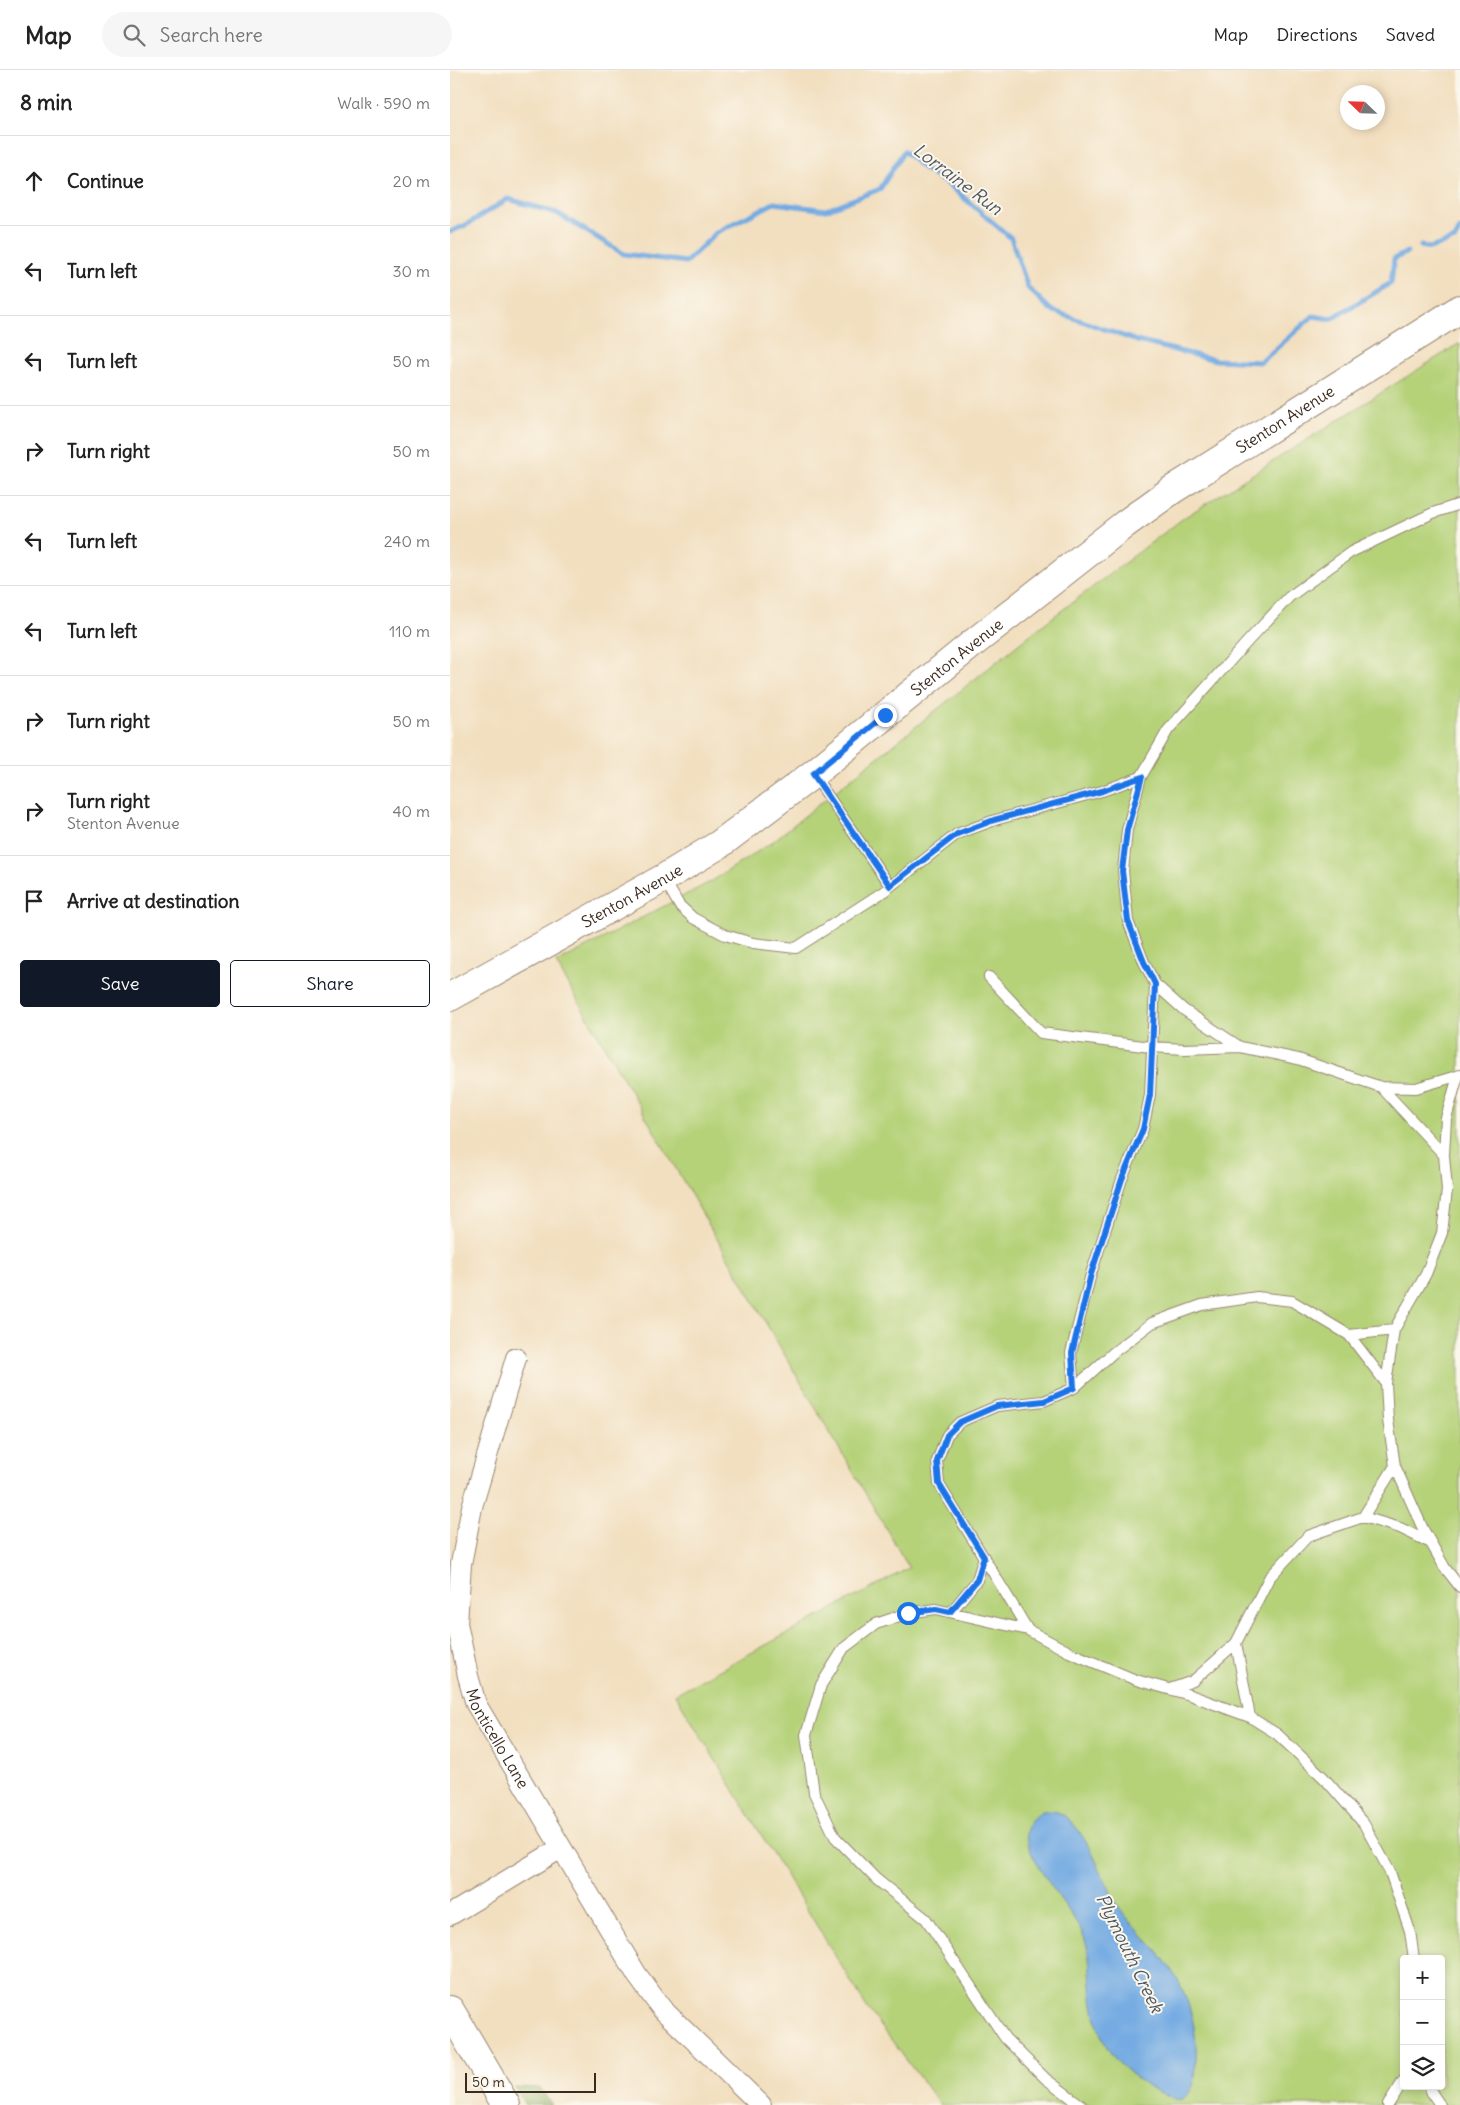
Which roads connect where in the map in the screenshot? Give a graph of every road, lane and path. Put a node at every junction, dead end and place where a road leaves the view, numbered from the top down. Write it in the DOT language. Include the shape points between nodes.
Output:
graph roads {
  1 [pos="1460,309"];
  2 [pos="1460,504"];
  3 [pos="813,774"];
  4 [pos="1142,777"];
  5 [pos="664,878"];
  6 [pos="890,886"];
  7 [pos="989,977"];
  8 [pos="1155,984"];
  9 [pos="450,997"];
  10 [pos="1151,1047"];
  11 [pos="1240,1047"];
  12 [pos="1459,1075"];
  13 [pos="1381,1087"];
  14 [pos="1444,1155"];
  15 [pos="1394,1330"];
  16 [pos="1349,1335"];
  17 [pos="516,1358"];
  18 [pos="1386,1383"];
  19 [pos="1074,1388"];
  20 [pos="1396,1466"];
  21 [pos="1364,1517"];
  22 [pos="1431,1543"];
  23 [pos="984,1557"];
  24 [pos="1460,1587"];
  25 [pos="950,1612"];
  26 [pos="1028,1630"];
  27 [pos="1236,1643"];
  28 [pos="1170,1690"];
  29 [pos="1250,1716"];
  30 [pos="561,1848"];
  31 [pos="450,1915"];
  32 [pos="1413,1955"];
  33 [pos="450,2010"];
  34 [pos="1400,2086"];
  35 [pos="1431,2090"];
  36 [pos="506,2105"];
  37 [pos="761,2105"];
  38 [pos="1081,2105"];
  39 [pos="1388,2105"];
  40 [pos="1440,2105"];
  1 -- 3 [label="main road, Stenton Avenue" via="1211,465 1125,524"];
  2 -- 4 [label="lane" via="1433,513 1351,552 1288,597 1168,730"];
  3 -- 5 [label="main road, Stenton Avenue" via="740,830"];
  3 -- 6 [label="lane"];
  4 -- 6 [label="lane" via="957,834"];
  4 -- 8 [label="lane" via="1127,830 1122,871 1128,921"];
  5 -- 6 [label="lane" via="679,905 693,918 725,935 753,943 796,948"];
  5 -- 9 [label="main road, Stenton Avenue"];
  7 -- 10 [label="lane" via="1041,1033"];
  8 -- 10 [label="lane"];
  8 -- 11 [label="lane" via="1184,1010"];
  10 -- 11 [label="lane"];
  10 -- 19 [label="lane" via="1150,1095 1143,1129 1122,1179 1094,1264 1072,1353"];
  11 -- 13 [label="lane" via="1298,1059"];
  12 -- 13 [label="lane" via="1416,1088"];
  12 -- 14 [label="lane" via="1446,1118"];
  13 -- 14 [label="lane"];
  14 -- 15 [label="lane" via="1447,1190 1442,1233 1426,1274"];
  15 -- 16 [label="lane"];
  15 -- 18 [label="lane"];
  16 -- 18 [label="lane"];
  16 -- 19 [label="lane" via="1292,1301 1256,1297 1202,1305 1152,1323"];
  17 -- 30 [label="street, Monticello Lane" via="465,1538 457,1623 476,1704"];
  18 -- 20 [label="lane"];
  19 -- 23 [label="lane" via="1044,1401 997,1406 960,1422 947,1435 937,1461 939,1484"];
  20 -- 21 [label="lane"];
  20 -- 22 [label="lane"];
  21 -- 22 [label="lane" via="1400,1528"];
  21 -- 27 [label="lane" via="1308,1536 1269,1578"];
  22 -- 24 [label="lane"];
  23 -- 25 [label="lane" via="977,1580"];
  23 -- 26 [label="lane"];
  25 -- 26 [label="lane"];
  25 -- 38 [label="lane" via="936,1609 908,1613 876,1624 844,1648 821,1685 806,1735 814,1793 835,1837 876,1879 926,1919 1005,2038 1046,2079"];
  26 -- 28 [label="lane" via="1069,1652 1136,1680"];
  27 -- 28 [label="lane" via="1193,1681"];
  27 -- 29 [label="lane"];
  28 -- 29 [label="lane"];
  29 -- 32 [label="lane" via="1277,1734 1324,1778 1364,1824 1390,1872 1410,1931"];
  30 -- 31 [label="street"];
  30 -- 37 [label="street, Monticello Lane" via="662,2009"];
  33 -- 36 [label="main road"];
  34 -- 39 [label="lane"];
  35 -- 40 [label="lane"];
}
